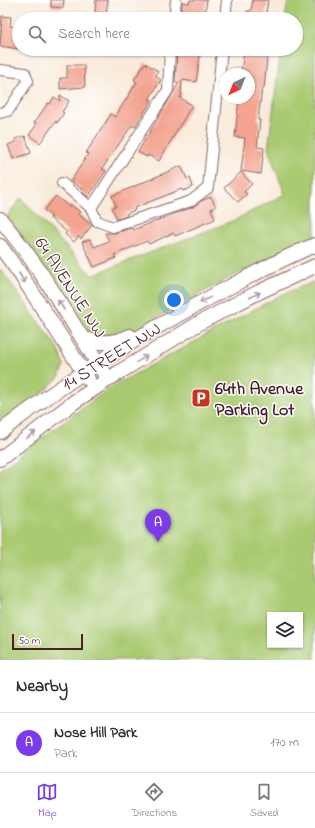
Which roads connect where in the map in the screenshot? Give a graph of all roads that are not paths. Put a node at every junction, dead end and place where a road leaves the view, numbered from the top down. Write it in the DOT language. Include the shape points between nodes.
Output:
graph roads {
  1 [pos="176,0"];
  2 [pos="227,0"];
  3 [pos="175,12"];
  4 [pos="226,12"];
  5 [pos="170,56"];
  6 [pos="221,56"];
  7 [pos="0,70"];
  8 [pos="0,113"];
  9 [pos="62,183"];
  10 [pos="91,208"];
  11 [pos="0,219"];
  12 [pos="315,245"];
  13 [pos="0,246"];
  14 [pos="315,266"];
  15 [pos="179,314"];
  16 [pos="53,326"];
  17 [pos="83,338"];
  18 [pos="97,362"];
  19 [pos="83,372"];
  20 [pos="108,379"];
  21 [pos="60,387"];
  22 [pos="94,388"];
  23 [pos="0,432"];
  24 [pos="0,459"];
  1 -- 3 [label="street"];
  2 -- 4 [label="street"];
  5 -- 10 [label="street" via="168,90"];
  6 -- 10 [label="street" via="208,188 191,201 113,227 97,220"];
  7 -- 8 [label="street" via="25,73 28,81 8,111"];
  9 -- 10 [label="street"];
  17 -- 11 [label="main road, 64 AVENUE NW, one-way" via="36,266"];
  12 -- 15 [label="main road, 14 STREET NW, one-way"];
  13 -- 16 [label="main road, 64 AVENUE NW, one-way"];
  20 -- 14 [label="main road, 14 STREET NW, one-way" via="201,322"];
  15 -- 17 [label="main road" via="170,315 123,339 104,343"];
  15 -- 18 [label="main road, 14 STREET NW"];
  16 -- 19 [label="main road, 64 AVENUE NW"];
  16 -- 21 [label="main road" via="69,362 69,370"];
  17 -- 18 [label="main road, 64 AVENUE NW"];
  18 -- 19 [label="main road, 14 STREET NW"];
  18 -- 20 [label="main road, 64 AVENUE NW"];
  19 -- 21 [label="main road, 14 STREET NW"];
  19 -- 22 [label="main road, 64 AVENUE NW"];
  20 -- 22 [label="main road, 14 STREET NW"];
  21 -- 23 [label="main road, 14 STREET NW"];
  24 -- 22 [label="main road, 14 STREET NW, one-way"];
}
